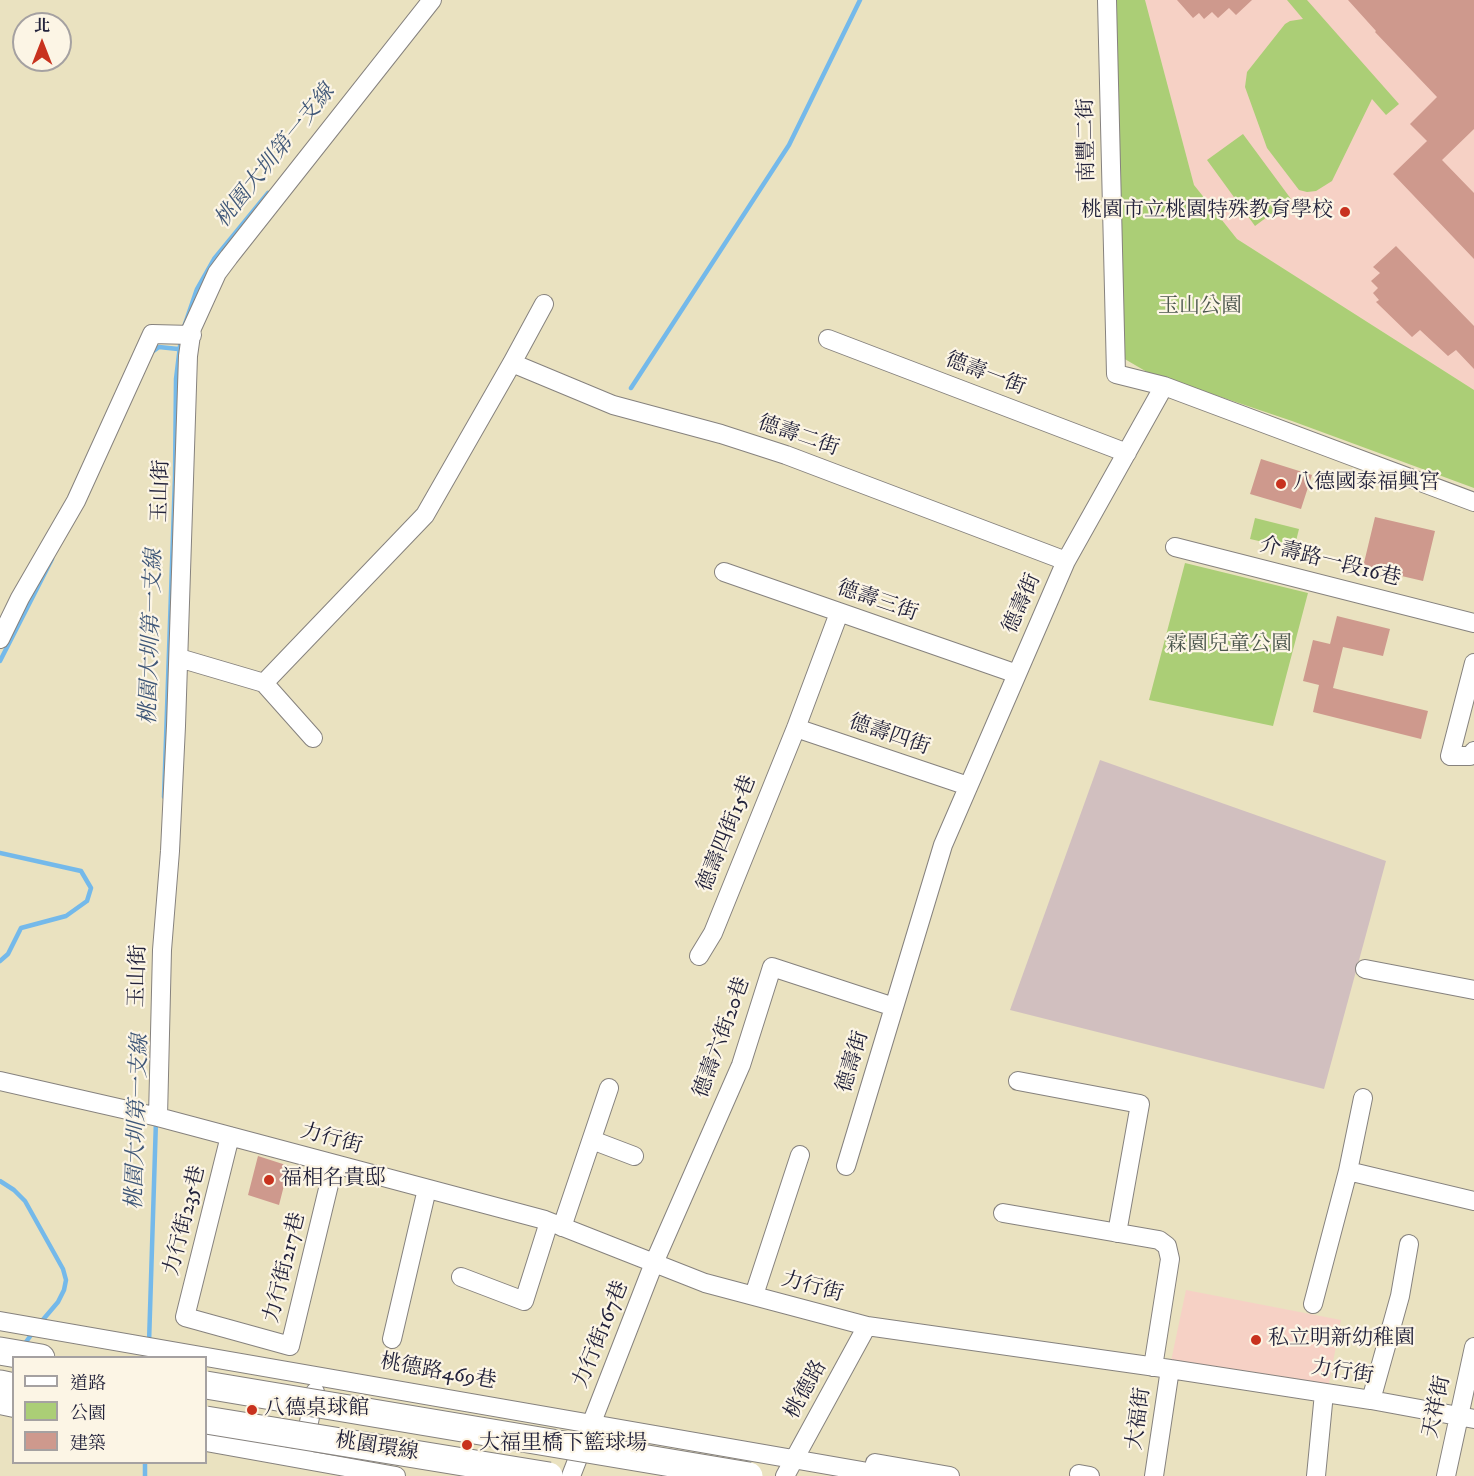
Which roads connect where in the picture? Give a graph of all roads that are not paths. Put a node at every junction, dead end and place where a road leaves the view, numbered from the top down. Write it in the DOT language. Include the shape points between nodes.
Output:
graph roads {
  1 [pos="432,0"];
  2 [pos="1107,0"];
  3 [pos="544,304"];
  4 [pos="192,335"];
  5 [pos="828,339"];
  6 [pos="512,363"];
  7 [pos="1164,386"];
  8 [pos="1127,453"];
  9 [pos="1474,502"];
  10 [pos="1175,547"];
  11 [pos="1066,561"];
  12 [pos="724,572"];
  13 [pos="839,613"];
  14 [pos="1474,623"];
  15 [pos="0,639"];
  16 [pos="179,658"];
  17 [pos="1474,663"];
  18 [pos="1017,674"];
  19 [pos="264,683"];
  20 [pos="796,728"];
  21 [pos="313,738"];
  22 [pos="1474,751"];
  23 [pos="968,786"];
  24 [pos="699,956"];
  25 [pos="1365,969"];
  26 [pos="1474,990"];
  27 [pos="894,1007"];
  28 [pos="0,1081"];
  29 [pos="1018,1081"];
  30 [pos="609,1088"];
  31 [pos="1363,1098"];
  32 [pos="158,1117"];
  33 [pos="230,1136"];
  34 [pos="592,1140"];
  35 [pos="800,1155"];
  36 [pos="634,1156"];
  37 [pos="334,1164"];
  38 [pos="846,1166"];
  39 [pos="1348,1171"];
  40 [pos="427,1189"];
  41 [pos="1474,1201"];
  42 [pos="1003,1213"];
  43 [pos="555,1224"];
  44 [pos="1117,1233"];
  45 [pos="1409,1244"];
  46 [pos="654,1263"];
  47 [pos="461,1277"];
  48 [pos="754,1295"];
  49 [pos="1313,1305"];
  50 [pos="185,1317"];
  51 [pos="0,1321"];
  52 [pos="867,1326"];
  53 [pos="392,1339"];
  54 [pos="1474,1347"];
  55 [pos="0,1351"];
  56 [pos="29,1356"];
  57 [pos="1161,1368"];
  58 [pos="318,1375"];
  59 [pos="207,1385"];
  60 [pos="1324,1393"];
  61 [pos="1371,1400"];
  62 [pos="1466,1418"];
  63 [pos="207,1420"];
  64 [pos="591,1424"];
  65 [pos="207,1442"];
  66 [pos="797,1454"];
  67 [pos="302,1459"];
  68 [pos="396,1476"];
  69 [pos="549,1476"];
  70 [pos="572,1476"];
  71 [pos="749,1476"];
  72 [pos="785,1476"];
  73 [pos="891,1476"];
  74 [pos="950,1476"];
  75 [pos="1154,1476"];
  76 [pos="1316,1476"];
  77 [pos="1446,1476"];
  1 -- 4 [label="street, 玉山街" via="217,273"];
  2 -- 7 [label="street, 南豐二街" via="1116,374"];
  3 -- 6 [label="street"];
  4 -- 15 [label="street" via="153,334 76,501"];
  4 -- 16 [label="street, 玉山街" via="188,356"];
  5 -- 8 [label="street, 德壽一街"];
  6 -- 11 [label="street, 德壽二街" via="613,405 786,455"];
  6 -- 19 [label="street" via="425,515"];
  7 -- 8 [label="street, 德壽街"];
  7 -- 9 [label="street"];
  8 -- 11 [label="street, 德壽街"];
  10 -- 14 [label="street, 介壽路一段16巷"];
  11 -- 18 [label="street, 德壽街"];
  12 -- 13 [label="street, 德壽三街"];
  13 -- 18 [label="street, 德壽三街"];
  13 -- 20 [label="street, 德壽四街15巷"];
  16 -- 19 [label="street"];
  16 -- 32 [label="street, 玉山街" via="162,950"];
  17 -- 22 [label="street" via="1450,756 1470,756"];
  18 -- 23 [label="street, 德壽街"];
  19 -- 21 [label="street"];
  20 -- 23 [label="street, 德壽四街"];
  20 -- 24 [label="street, 德壽四街15巷" via="713,933"];
  23 -- 27 [label="street, 德壽街" via="943,845"];
  25 -- 26 [label="street"];
  27 -- 38 [label="street, 德壽街"];
  27 -- 46 [label="street, 德壽六街20巷" via="772,967 741,1065"];
  28 -- 32 [label="street"];
  29 -- 44 [label="street" via="1140,1104"];
  30 -- 34 [label="street"];
  31 -- 39 [label="street"];
  32 -- 33 [label="street, 力行街"];
  33 -- 37 [label="street, 力行街"];
  33 -- 50 [label="street, 力行街235巷"];
  34 -- 36 [label="street"];
  34 -- 43 [label="street"];
  35 -- 48 [label="street"];
  37 -- 40 [label="street, 力行街"];
  37 -- 50 [label="street, 力行街217巷" via="290,1346"];
  39 -- 41 [label="street"];
  39 -- 49 [label="street"];
  40 -- 43 [label="street, 力行街"];
  40 -- 53 [label="street"];
  42 -- 44 [label="street"];
  43 -- 46 [label="street, 力行街"];
  43 -- 47 [label="street" via="524,1301"];
  44 -- 57 [label="street, 大福街" via="1159,1240 1167,1246 1170,1259"];
  45 -- 61 [label="street" via="1400,1296"];
  46 -- 48 [label="street, 力行街" via="705,1283"];
  46 -- 64 [label="street, 力行街167巷"];
  48 -- 52 [label="street, 力行街"];
  51 -- 58 [label="street, 桃德路469巷"];
  52 -- 57 [label="street, 力行街"];
  52 -- 66 [label="street, 桃德路"];
  54 -- 62 [label="street, 天祥街"];
  55 -- 56 [label="highway"];
  57 -- 60 [label="street, 力行街"];
  57 -- 75 [label="street, 大福街"];
  58 -- 64 [label="street, 桃德路469巷"];
  58 -- 67 [label="street"];
  59 -- 71 [label="highway, 桃園環線, bridge"];
  60 -- 61 [label="street, 力行街"];
  60 -- 76 [label="street"];
  61 -- 62 [label="street, 力行街"];
  62 -- 77 [label="street, 天祥街"];
  63 -- 69 [label="highway, 桃園環線, bridge"];
  64 -- 66 [label="street, 桃德路469巷"];
  64 -- 70 [label="street, 力行街167巷"];
  65 -- 67 [label="street"];
  66 -- 72 [label="street, 桃德路"];
  66 -- 73 [label="street"];
  66 -- 74 [label="street"];
  67 -- 68 [label="street"];
}
